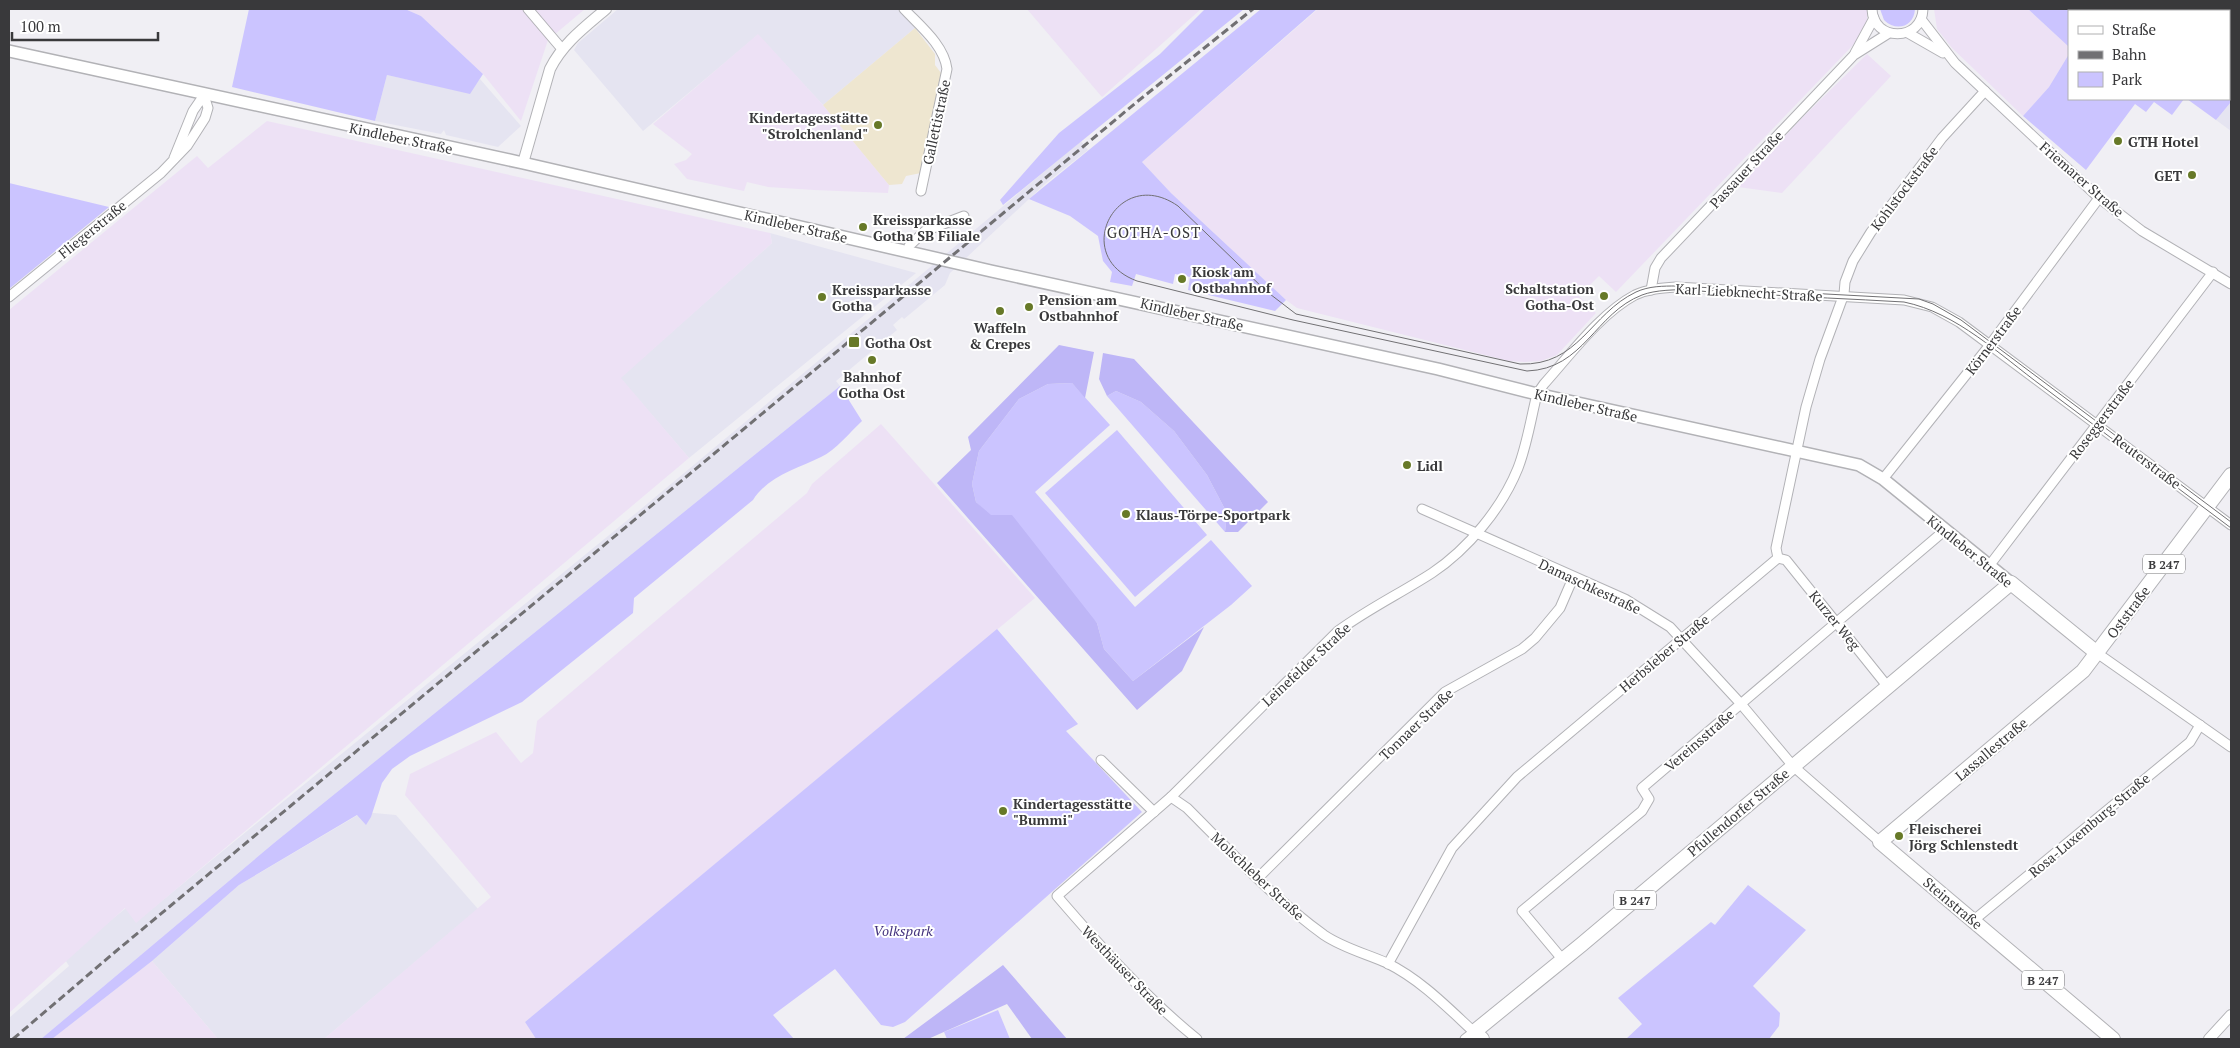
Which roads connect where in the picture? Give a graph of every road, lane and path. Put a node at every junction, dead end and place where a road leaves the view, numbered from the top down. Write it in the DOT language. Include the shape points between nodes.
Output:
graph roads {
  1 [pos="528,9"];
  2 [pos="606,9"];
  3 [pos="904,9"];
  4 [pos="1872,9"];
  5 [pos="1923,9"];
  6 [pos="1874,18"];
  7 [pos="1921,19"];
  8 [pos="1888,33"];
  9 [pos="1908,33"];
  10 [pos="562,48"];
  11 [pos="9,51"];
  12 [pos="1854,55"];
  13 [pos="1948,56"];
  14 [pos="1985,91"];
  15 [pos="204,95"];
  16 [pos="174,158"];
  17 [pos="523,163"];
  18 [pos="921,191"];
  19 [pos="2099,198"];
  20 [pos="964,216"];
  21 [pos="908,246"];
  22 [pos="2212,272"];
  23 [pos="2231,284"];
  24 [pos="1651,290"];
  25 [pos="1843,296"];
  26 [pos="9,297"];
  27 [pos="1990,345"];
  28 [pos="1537,394"];
  29 [pos="2097,424"];
  30 [pos="1798,451"];
  31 [pos="2231,475"];
  32 [pos="1883,480"];
  33 [pos="2208,507"];
  34 [pos="1422,509"];
  35 [pos="2231,524"];
  36 [pos="1944,532"];
  37 [pos="1476,534"];
  38 [pos="1778,558"];
  39 [pos="1989,566"];
  40 [pos="1573,578"];
  41 [pos="2010,584"];
  42 [pos="1836,622"];
  43 [pos="1681,638"];
  44 [pos="2097,653"];
  45 [pos="1888,687"];
  46 [pos="1741,704"];
  47 [pos="2200,725"];
  48 [pos="2231,747"];
  49 [pos="1101,760"];
  50 [pos="1793,766"];
  51 [pos="1171,797"];
  52 [pos="1154,812"];
  53 [pos="1880,842"];
  54 [pos="1258,878"];
  55 [pos="1057,896"];
  56 [pos="1974,920"];
  57 [pos="1563,960"];
  58 [pos="1388,964"];
  59 [pos="2231,1015"];
  60 [pos="1474,1037"];
  61 [pos="1197,1039"];
  62 [pos="2113,1039"];
  63 [pos="2209,1039"];
  1 -- 10 [label="street"];
  2 -- 10 [label="street"];
  3 -- 18 [label="street, Gallettistraße" via="946,58 947,69"];
  4 -- 6 [label="street"];
  5 -- 7 [label="street"];
  6 -- 8 [label="street"];
  6 -- 12 [label="street, Passauer Straße"];
  7 -- 9 [label="street"];
  7 -- 13 [label="street, Friemarer Straße"];
  8 -- 9 [label="street, Friemarer Straße"];
  8 -- 12 [label="street, Passauer Straße"];
  9 -- 13 [label="street, Friemarer Straße"];
  10 -- 17 [label="street" via="550,69"];
  11 -- 15 [label="main road, Kindleber Straße"];
  12 -- 24 [label="street, Passauer Straße" via="1661,258"];
  13 -- 14 [label="street, Friemarer Straße"];
  14 -- 19 [label="street, Friemarer Straße"];
  14 -- 25 [label="street, Kohlstockstraße" via="1942,138 1871,232 1853,261"];
  15 -- 16 [label="street, Fliegerstraße" via="193,111"];
  15 -- 16 [label="street, Fliegerstraße" via="208,108 202,125"];
  15 -- 17 [label="main road, Kindleber Straße"];
  16 -- 26 [label="street, Fliegerstraße" via="161,173"];
  17 -- 28 [label="main road, Kindleber Straße"];
  19 -- 22 [label="street, Friemarer Straße" via="2142,230"];
  19 -- 27 [label="street, Körnerstraße"];
  20 -- 21 [label="street" via="925,231"];
  22 -- 23 [label="street, Friemarer Straße"];
  22 -- 29 [label="street, Roseggerstraße"];
  24 -- 25 [label="street, Karl-Liebknecht-Straße" via="1676,287"];
  24 -- 28 [label="street, Karl-Liebknecht-Straße" via="1615,308"];
  25 -- 27 [label="street, Karl-Liebknecht-Straße" via="1904,300 1932,306"];
  25 -- 30 [label="street" via="1820,358"];
  27 -- 29 [label="street, Reuterstraße"];
  27 -- 32 [label="street, Körnerstraße"];
  28 -- 30 [label="main road, Kindleber Straße"];
  28 -- 37 [label="street, Leinefelder Straße" via="1519,467 1503,497"];
  29 -- 33 [label="street, Reuterstraße"];
  29 -- 39 [label="street, Roseggerstraße"];
  30 -- 32 [label="main road, Kindleber Straße" via="1859,465"];
  30 -- 38 [label="street" via="1776,548"];
  31 -- 33 [label="main road, Oststraße / B 247"];
  32 -- 36 [label="main road, Kindleber Straße"];
  33 -- 35 [label="street, Reuterstraße"];
  33 -- 44 [label="main road, Oststraße / B 247"];
  34 -- 37 [label="street, Damaschkestraße"];
  36 -- 39 [label="main road, Kindleber Straße"];
  36 -- 42 [label="street, Vereinsstraße"];
  37 -- 40 [label="street, Damaschkestraße"];
  37 -- 51 [label="street, Leinefelder Straße" via="1432,573 1338,631"];
  38 -- 42 [label="street, Kurzer Weg" via="1786,560"];
  38 -- 43 [label="street, Herbsleber Straße"];
  39 -- 41 [label="main road, Kindleber Straße"];
  40 -- 43 [label="street, Damaschkestraße" via="1626,599 1656,617"];
  40 -- 54 [label="street, Tonnaer Straße" via="1560,608 1535,638 1522,649 1445,692"];
  41 -- 44 [label="main road, Kindleber Straße"];
  41 -- 45 [label="main road, Pfullendorfer Straße / B 247"];
  42 -- 45 [label="street, Kurzer Weg"];
  42 -- 46 [label="street, Vereinsstraße"];
  43 -- 46 [label="street, Damaschkestraße"];
  43 -- 58 [label="street, Herbsleber Straße" via="1518,777 1459,840"];
  44 -- 47 [label="street, Kindleber Straße"];
  44 -- 53 [label="main road, Lassallestraße / B 247" via="2084,672"];
  45 -- 50 [label="main road, Pfullendorfer Straße / B 247"];
  46 -- 50 [label="street, Damaschkestraße"];
  46 -- 57 [label="street, Vereinsstraße" via="1642,788 1649,799 1642,811 1522,911"];
  47 -- 48 [label="street, Kindleber Straße"];
  47 -- 56 [label="street, Rosa-Luxemburg-Straße" via="2190,742"];
  49 -- 52 [label="street"];
  50 -- 53 [label="street, Steinstraße"];
  50 -- 57 [label="main road, Pfullendorfer Straße / B 247"];
  51 -- 52 [label="street, Leinefelder Straße"];
  51 -- 54 [label="street, Molschleber Straße" via="1187,808"];
  52 -- 55 [label="street, Leinefelder Straße"];
  53 -- 56 [label="main road, Steinstraße / B 247"];
  54 -- 58 [label="street, Molschleber Straße" via="1327,937"];
  55 -- 61 [label="street, Westhäuser Straße" via="1114,962 1167,1015"];
  56 -- 62 [label="main road, Steinstraße / B 247"];
  57 -- 60 [label="main road, Pfullendorfer Straße / B 247"];
  58 -- 60 [label="street, Molschleber Straße" via="1416,980"];
  59 -- 63 [label="street"];
}
